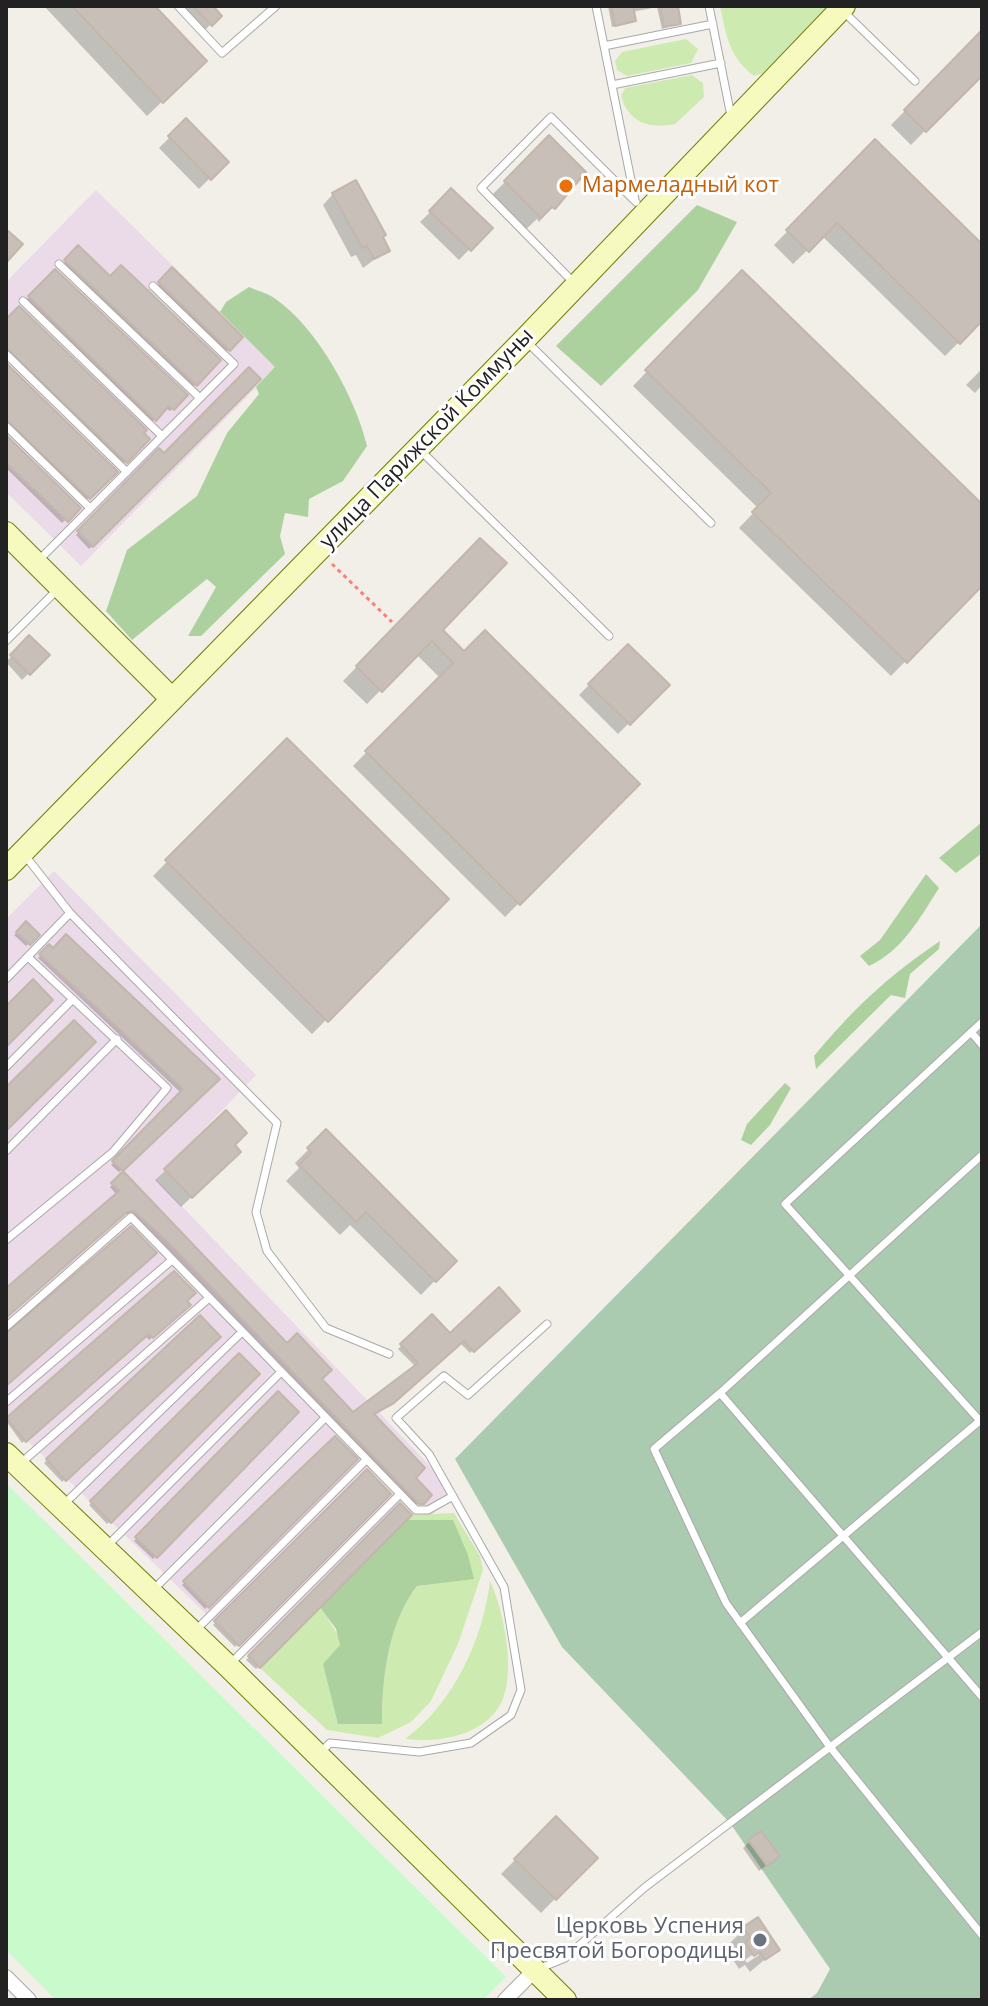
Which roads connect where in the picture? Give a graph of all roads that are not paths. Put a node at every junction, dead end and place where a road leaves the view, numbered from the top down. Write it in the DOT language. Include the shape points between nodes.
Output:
graph roads {
  1 [pos="178,6"];
  2 [pos="276,6"];
  3 [pos="596,6"];
  4 [pos="709,6"];
  5 [pos="843,8"];
  6 [pos="713,24"];
  7 [pos="604,46"];
  8 [pos="721,63"];
  9 [pos="915,81"];
  10 [pos="612,85"];
  11 [pos="732,122"];
  12 [pos="637,210"];
  13 [pos="59,264"];
  14 [pos="576,284"];
  15 [pos="153,286"];
  16 [pos="23,301"];
  17 [pos="525,339"];
  18 [pos="6,354"];
  19 [pos="200,398"];
  20 [pos="6,426"];
  21 [pos="162,436"];
  22 [pos="418,448"];
  23 [pos="127,472"];
  24 [pos="90,508"];
  25 [pos="711,523"];
  26 [pos="6,533"];
  27 [pos="36,563"];
  28 [pos="60,587"];
  29 [pos="609,636"];
  30 [pos="6,641"];
  31 [pos="172,699"];
  32 [pos="22,852"];
  33 [pos="6,869"];
  34 [pos="70,913"];
  35 [pos="28,957"];
  36 [pos="6,979"];
  37 [pos="73,999"];
  38 [pos="982,1022"];
  39 [pos="971,1032"];
  40 [pos="117,1039"];
  41 [pos="982,1045"];
  42 [pos="6,1067"];
  43 [pos="6,1151"];
  44 [pos="982,1155"];
  45 [pos="6,1240"];
  46 [pos="172,1260"];
  47 [pos="849,1276"];
  48 [pos="209,1298"];
  49 [pos="547,1324"];
  50 [pos="6,1327"];
  51 [pos="242,1332"];
  52 [pos="389,1354"];
  53 [pos="281,1372"];
  54 [pos="720,1393"];
  55 [pos="6,1402"];
  56 [pos="325,1418"];
  57 [pos="981,1421"];
  58 [pos="12,1460"];
  59 [pos="366,1460"];
  60 [pos="399,1495"];
  61 [pos="453,1496"];
  62 [pos="61,1506"];
  63 [pos="845,1538"];
  64 [pos="105,1548"];
  65 [pos="151,1592"];
  66 [pos="740,1623"];
  67 [pos="982,1632"];
  68 [pos="193,1633"];
  69 [pos="949,1659"];
  70 [pos="228,1666"];
  71 [pos="982,1697"];
  72 [pos="830,1747"];
  73 [pos="318,1755"];
  74 [pos="982,1935"];
  75 [pos="535,1970"];
  76 [pos="6,1977"];
  77 [pos="29,2000"];
  78 [pos="505,2000"];
  79 [pos="565,2000"];
  1 -- 2 [label="lane" via="222,53"];
  3 -- 7 [label="lane"];
  4 -- 6 [label="lane"];
  5 -- 9 [label="lane"];
  5 -- 11 [label="main road, улица Парижской Коммуны"];
  6 -- 7 [label="lane"];
  6 -- 8 [label="lane"];
  7 -- 10 [label="lane"];
  8 -- 10 [label="lane"];
  8 -- 11 [label="lane"];
  10 -- 12 [label="lane"];
  11 -- 12 [label="main road, улица Парижской Коммуны"];
  12 -- 14 [label="main road, улица Парижской Коммуны"];
  12 -- 14 [label="lane" via="551,117 481,188"];
  13 -- 19 [label="lane"];
  14 -- 17 [label="main road, улица Парижской Коммуны"];
  15 -- 19 [label="lane" via="234,364"];
  16 -- 21 [label="lane"];
  17 -- 22 [label="main road, улица Парижской Коммуны"];
  17 -- 25 [label="lane"];
  18 -- 23 [label="lane"];
  19 -- 21 [label="lane"];
  20 -- 24 [label="lane"];
  21 -- 23 [label="lane"];
  22 -- 29 [label="lane"];
  22 -- 31 [label="main road, улица Парижской Коммуны"];
  23 -- 24 [label="lane"];
  24 -- 27 [label="lane"];
  26 -- 27 [label="main road"];
  27 -- 28 [label="main road"];
  28 -- 30 [label="lane"];
  28 -- 31 [label="main road"];
  31 -- 32 [label="main road, улица Парижской Коммуны"];
  32 -- 33 [label="main road, улица Парижской Коммуны"];
  32 -- 34 [label="lane"];
  34 -- 35 [label="lane"];
  34 -- 52 [label="lane" via="277,1123 256,1212 267,1251 326,1328"];
  35 -- 36 [label="lane"];
  35 -- 37 [label="lane"];
  37 -- 40 [label="lane"];
  37 -- 42 [label="lane"];
  38 -- 39 [label="lane"];
  39 -- 41 [label="lane"];
  39 -- 47 [label="lane" via="785,1204"];
  40 -- 43 [label="lane"];
  40 -- 45 [label="lane" via="167,1088 113,1152"];
  44 -- 47 [label="lane"];
  46 -- 48 [label="lane"];
  46 -- 50 [label="lane" via="131,1217"];
  46 -- 55 [label="lane"];
  47 -- 54 [label="lane"];
  47 -- 57 [label="lane"];
  48 -- 51 [label="lane"];
  48 -- 58 [label="lane"];
  49 -- 61 [label="lane" via="468,1395 444,1376 396,1418 429,1454"];
  51 -- 53 [label="lane"];
  51 -- 62 [label="lane"];
  53 -- 56 [label="lane"];
  53 -- 64 [label="lane"];
  54 -- 63 [label="lane"];
  54 -- 66 [label="lane" via="654,1449"];
  56 -- 59 [label="lane"];
  56 -- 65 [label="lane"];
  57 -- 63 [label="lane"];
  58 -- 62 [label="main road"];
  59 -- 60 [label="lane"];
  59 -- 68 [label="lane"];
  60 -- 61 [label="lane" via="416,1510 428,1510"];
  60 -- 70 [label="lane"];
  61 -- 73 [label="lane" via="504,1587 521,1690 511,1715 471,1743 419,1752 330,1743"];
  62 -- 64 [label="main road"];
  63 -- 66 [label="lane"];
  63 -- 69 [label="lane"];
  64 -- 65 [label="main road"];
  65 -- 68 [label="main road"];
  66 -- 72 [label="lane"];
  67 -- 69 [label="lane"];
  68 -- 70 [label="main road"];
  69 -- 71 [label="lane"];
  69 -- 72 [label="lane"];
  70 -- 73 [label="main road"];
  72 -- 74 [label="lane"];
  72 -- 75 [label="lane" via="644,1888 565,1958"];
  73 -- 75 [label="main road"];
  75 -- 78 [label="street"];
  75 -- 79 [label="main road"];
  76 -- 77 [label="street"];
}
